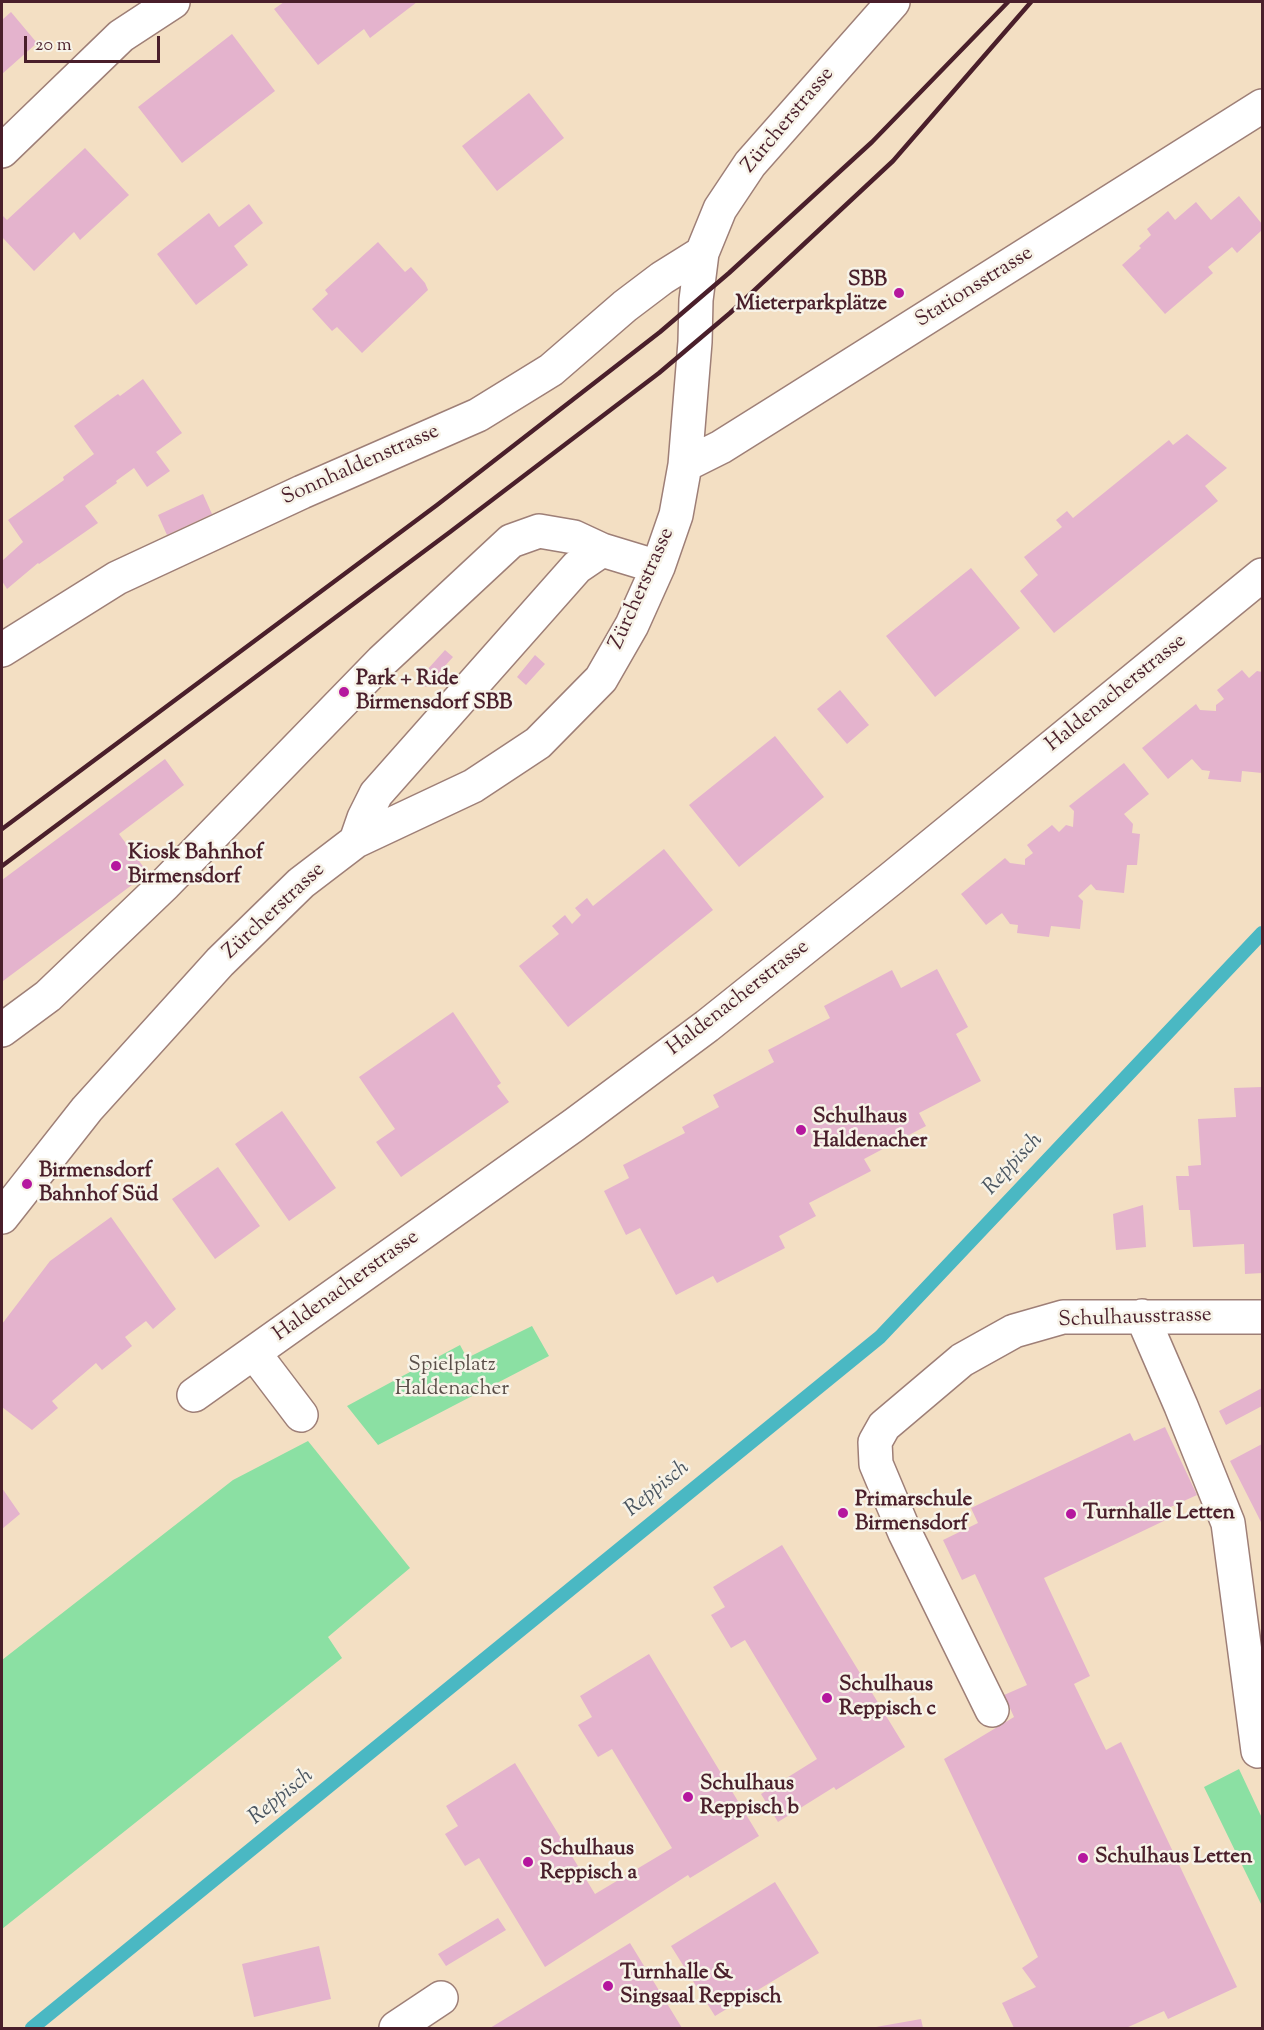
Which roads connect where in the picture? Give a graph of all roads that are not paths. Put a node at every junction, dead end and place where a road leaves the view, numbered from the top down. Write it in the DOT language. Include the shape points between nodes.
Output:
graph roads {
  1 [pos="173,2"];
  2 [pos="893,2"];
  3 [pos="1263,106"];
  4 [pos="2,151"];
  5 [pos="702,253"];
  6 [pos="685,465"];
  7 [pos="602,550"];
  8 [pos="658,567"];
  9 [pos="1263,575"];
  10 [pos="2,650"];
  11 [pos="356,841"];
  12 [pos="2,1030"];
  13 [pos="2,1217"];
  14 [pos="1142,1316"];
  15 [pos="1263,1317"];
  16 [pos="254,1353"];
  17 [pos="194,1395"];
  18 [pos="301,1415"];
  19 [pos="992,1710"];
  20 [pos="1258,1751"];
  21 [pos="441,1998"];
  22 [pos="396,2028"];
  1 -- 4 [label="street" via="121,36"];
  2 -- 5 [label="street, Zürcherstrasse" via="750,164 720,209"];
  3 -- 6 [label="street, Stationsstrasse" via="721,447"];
  5 -- 6 [label="street, Zürcherstrasse"];
  5 -- 10 [label="street, Sonnhaldenstrasse" via="652,285 551,370 478,415 117,578"];
  6 -- 8 [label="street, Zürcherstrasse" via="676,515"];
  7 -- 8 [label="street"];
  7 -- 11 [label="street" via="578,567 376,794"];
  7 -- 12 [label="street" via="574,537 539,531 511,541 382,661 165,884 48,996"];
  8 -- 11 [label="street, Zürcherstrasse" via="632,625 601,679 538,743 472,786"];
  9 -- 16 [label="street, Haldenacherstrasse" via="707,1026"];
  11 -- 13 [label="street, Zürcherstrasse" via="301,883 220,962 87,1109"];
  14 -- 15 [label="street, Schulhausstrasse"];
  14 -- 19 [label="street, Schulhausstrasse" via="1063,1317 1014,1331 962,1360 884,1426 874,1443 876,1464 905,1533"];
  14 -- 20 [label="street" via="1228,1523"];
  16 -- 17 [label="street, Haldenacherstrasse"];
  16 -- 18 [label="street"];
  21 -- 22 [label="street"];
}
